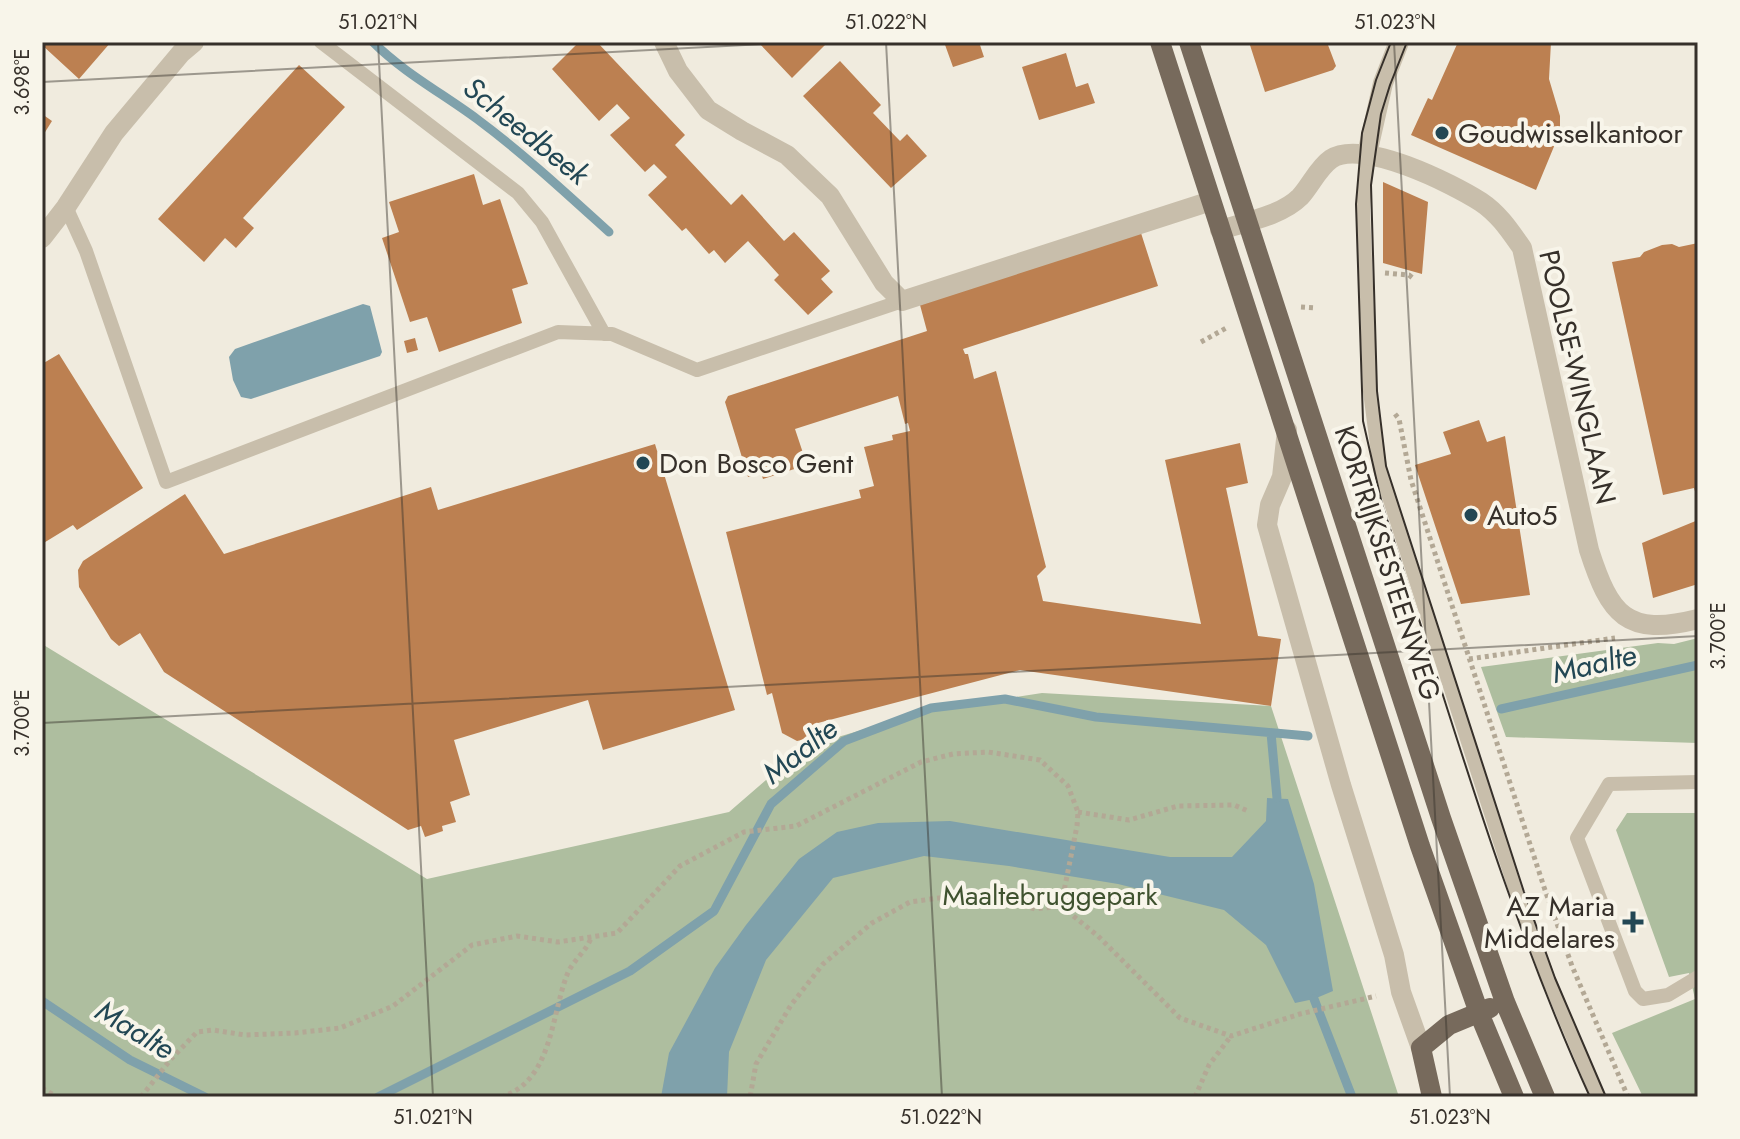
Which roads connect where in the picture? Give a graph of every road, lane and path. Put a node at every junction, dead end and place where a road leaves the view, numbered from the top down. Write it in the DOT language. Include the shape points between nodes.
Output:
graph roads {
  1 [pos="194,42"];
  2 [pos="321,42"];
  3 [pos="664,42"];
  4 [pos="1160,42"];
  5 [pos="1189,42"];
  6 [pos="1399,42"];
  7 [pos="1367,154"];
  8 [pos="1239,191"];
  9 [pos="1211,201"];
  10 [pos="66,207"];
  11 [pos="1249,221"];
  12 [pos="1220,230"];
  13 [pos="42,238"];
  14 [pos="1380,273"];
  15 [pos="1414,279"];
  16 [pos="902,301"];
  17 [pos="604,334"];
  18 [pos="1370,391"];
  19 [pos="1287,430"];
  20 [pos="1698,619"];
  21 [pos="1647,626"];
  22 [pos="1469,659"];
  23 [pos="1698,782"];
  24 [pos="1248,811"];
  25 [pos="1078,812"];
  26 [pos="1061,906"];
  27 [pos="592,937"];
  28 [pos="1698,977"];
  29 [pos="1401,992"];
  30 [pos="1505,1002"];
  31 [pos="1479,1013"];
  32 [pos="1231,1036"];
  33 [pos="1421,1048"];
  34 [pos="42,1088"];
  35 [pos="57,1097"];
  36 [pos="141,1097"];
  37 [pos="501,1097"];
  38 [pos="750,1097"];
  39 [pos="1195,1097"];
  40 [pos="1432,1097"];
  41 [pos="1514,1097"];
  42 [pos="1545,1097"];
  43 [pos="1598,1097"];
  44 [pos="1628,1097"];
  1 -- 10 [label="street" via="114,133"];
  2 -- 17 [label="lane" via="518,193 542,222"];
  3 -- 16 [label="street" via="678,71 708,110 787,155 830,196 884,283"];
  4 -- 9 [label="main road, KORTRIJKSESTEENWEG"];
  5 -- 8 [label="main road, KORTRIJKSESTEENWEG"];
  6 -- 7 [label="street" via="1383,83"];
  7 -- 11 [label="street" via="1331,158 1297,199"];
  7 -- 18 [label="lane" via="1363,209"];
  7 -- 21 [label="street, POOLSE-WINGLAAN" via="1397,160 1482,202 1522,248 1601,587 1620,613"];
  8 -- 9 [label="lane"];
  8 -- 11 [label="main road, KORTRIJKSESTEENWEG"];
  9 -- 12 [label="main road, KORTRIJKSESTEENWEG"];
  9 -- 16 [label="street"];
  10 -- 13 [label="street"];
  10 -- 17 [label="lane" via="166,482 558,332"];
  11 -- 12 [label="street"];
  11 -- 30 [label="main road, KORTRIJKSESTEENWEG"];
  12 -- 19 [label="main road, KORTRIJKSESTEENWEG"];
  14 -- 15 [label="path"];
  16 -- 17 [label="lane" via="697,370"];
  18 -- 22 [label="path" via="1377,391 1399,419 1411,480"];
  18 -- 43 [label="lane" via="1375,446 1393,515 1517,894"];
  19 -- 29 [label="street, KORTRIJKSESTEENWEG" via="1282,477 1267,525"];
  19 -- 31 [label="main road, KORTRIJKSESTEENWEG"];
  20 -- 21 [label="street"];
  21 -- 22 [label="path" via="1624,637"];
  22 -- 44 [label="path" via="1572,966"];
  23 -- 28 [label="lane" via="1609,784 1577,838 1635,991 1643,999 1656,999"];
  24 -- 25 [label="path" via="1234,805 1178,806 1129,820"];
  25 -- 26 [label="path"];
  25 -- 27 [label="path" via="1068,786 1040,760 988,752 921,762 796,826 744,832 680,866 617,933"];
  26 -- 32 [label="path" via="1180,1018"];
  26 -- 38 [label="path" via="1035,909 974,893 910,902 872,923 823,964 791,1005 756,1064"];
  27 -- 36 [label="path" via="558,942 517,936 472,945 393,1006 340,1028 245,1035 197,1032"];
  27 -- 37 [label="path" via="568,971 539,1067 515,1093"];
  29 -- 32 [label="path" via="1344,1002"];
  29 -- 33 [label="street, KORTRIJKSESTEENWEG"];
  30 -- 31 [label="main road"];
  30 -- 42 [label="main road, KORTRIJKSESTEENWEG"];
  31 -- 33 [label="main road" via="1449,1025"];
  31 -- 41 [label="main road, KORTRIJKSESTEENWEG"];
  32 -- 39 [label="path" via="1209,1065"];
  33 -- 40 [label="main road"];
  34 -- 35 [label="path"];
}
